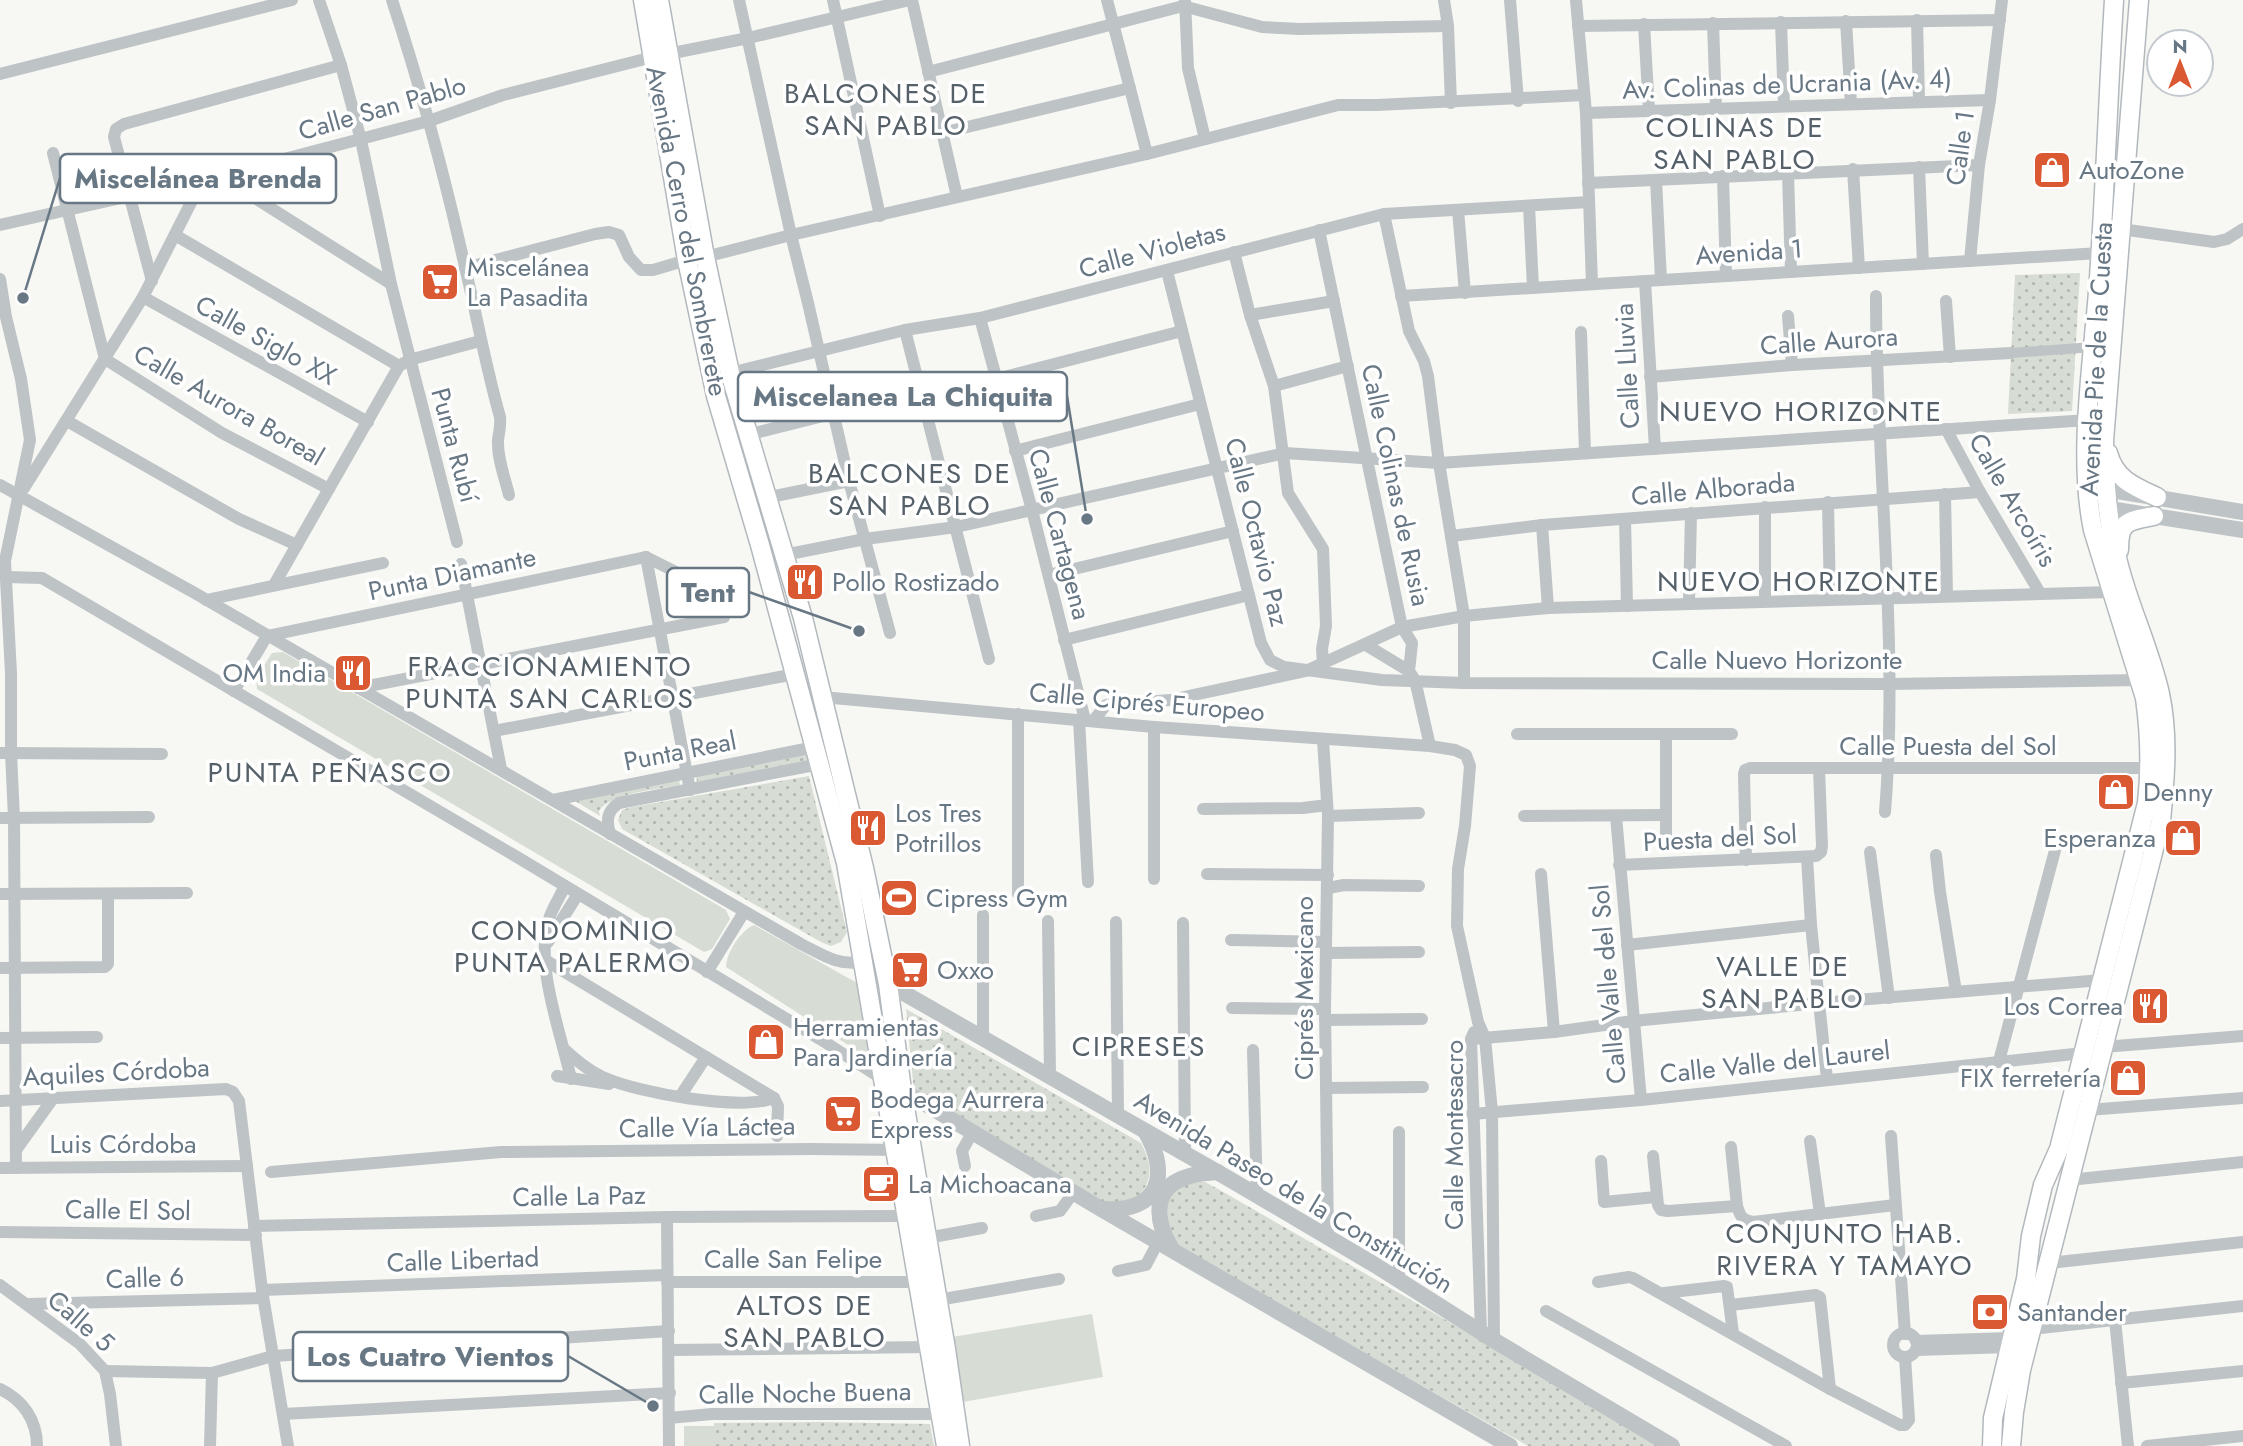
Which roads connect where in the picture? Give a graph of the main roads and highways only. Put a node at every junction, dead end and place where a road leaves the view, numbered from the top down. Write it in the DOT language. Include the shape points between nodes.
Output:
graph roads {
  1 [pos="643,0"];
  2 [pos="659,0"];
  3 [pos="2115,0"];
  4 [pos="2139,0"];
  5 [pos="661,55"];
  6 [pos="696,259"];
  7 [pos="2104,441"];
  8 [pos="2096,488"];
  9 [pos="2157,497"];
  10 [pos="2154,516"];
  11 [pos="2119,564"];
  12 [pos="905,1150"];
  13 [pos="946,1446"];
  14 [pos="960,1446"];
  15 [pos="1992,1446"];
  16 [pos="2011,1446"];
  1 -- 5 [label="main road, Avenida Cerro del Sombrerete"];
  2 -- 5 [label="main road, Avenida Cerro del Sombrerete"];
  3 -- 8 [label="main road, Avenida Pie de la Cuesta" via="2088,420"];
  4 -- 7 [label="main road, Avenida Pie de la Cuesta"];
  5 -- 6 [label="main road, Avenida Cerro del Sombrerete"];
  6 -- 12 [label="main road, Avenida Cerro del Sombrerete" via="716,396 846,863 884,1080"];
  6 -- 12 [label="main road, Avenida Cerro del Sombrerete" via="803,618 864,868 888,984"];
  7 -- 8 [label="main road, Avenida Pie de la Cuesta"];
  7 -- 9 [label="main road" via="2111,466 2120,477"];
  8 -- 11 [label="main road, Avenida Pie de la Cuesta" via="2106,508"];
  8 -- 15 [label="main road, Avenida Pie de la Cuesta" via="2088,507 2140,680 2151,768 2147,803 2059,1149 2043,1185 2031,1236 2026,1279 1993,1418"];
  10 -- 11 [label="main road" via="2123,526"];
  11 -- 16 [label="main road, Avenida Pie de la Cuesta" via="2160,695 2167,754 2161,821 2021,1370"];
  12 -- 13 [label="main road, Avenida Cerro del Sombrerete" via="905,1216"];
  12 -- 14 [label="main road, Avenida Cerro del Sombrerete" via="927,1238"];
}
